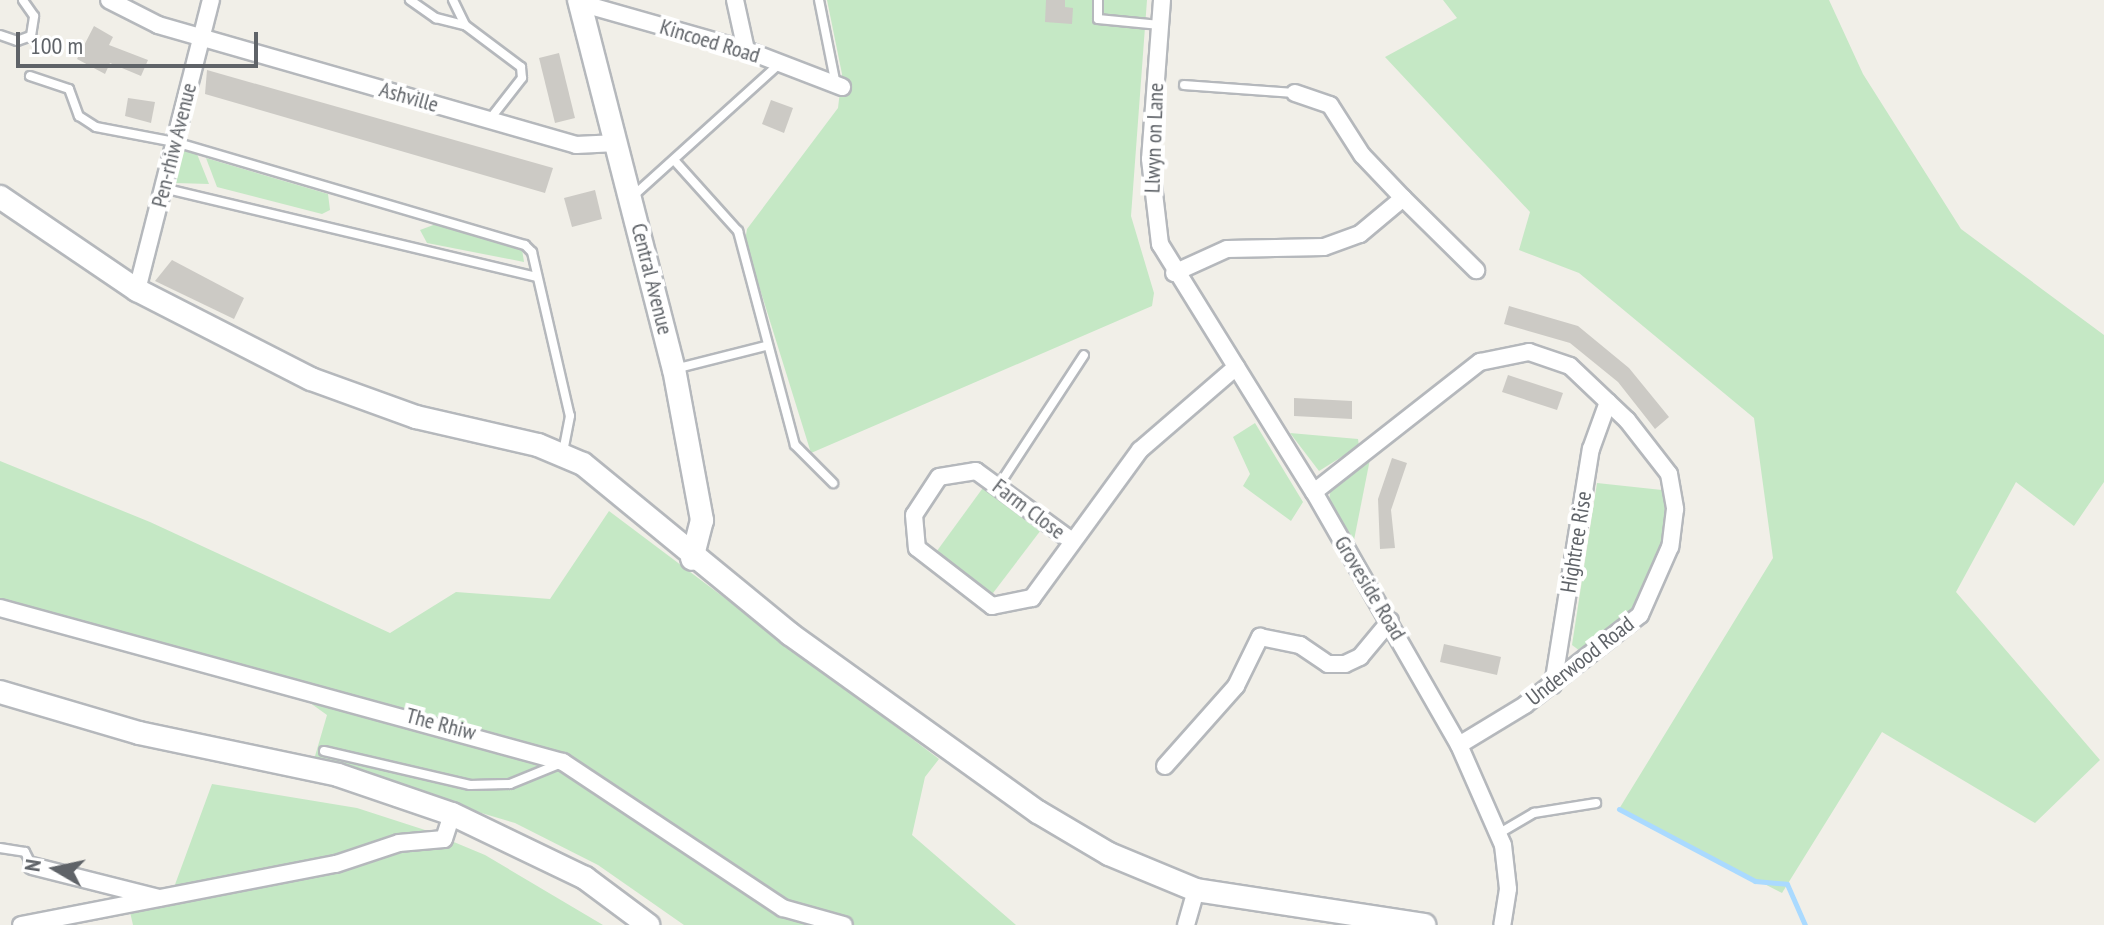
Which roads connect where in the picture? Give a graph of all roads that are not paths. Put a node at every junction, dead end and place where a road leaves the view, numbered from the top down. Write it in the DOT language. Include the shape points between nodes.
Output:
graph roads {
  1 [pos="23,0"];
  2 [pos="109,0"];
  3 [pos="211,0"];
  4 [pos="410,0"];
  5 [pos="453,0"];
  6 [pos="735,0"];
  7 [pos="819,0"];
  8 [pos="1098,0"];
  9 [pos="1162,0"];
  10 [pos="582,1"];
  11 [pos="465,25"];
  12 [pos="1160,25"];
  13 [pos="0,35"];
  14 [pos="202,38"];
  15 [pos="746,50"];
  16 [pos="779,63"];
  17 [pos="30,76"];
  18 [pos="1184,85"];
  19 [pos="839,86"];
  20 [pos="1295,93"];
  21 [pos="489,120"];
  22 [pos="175,142"];
  23 [pos="617,143"];
  24 [pos="674,160"];
  25 [pos="163,188"];
  26 [pos="0,197"];
  27 [pos="631,198"];
  28 [pos="1403,198"];
  29 [pos="1476,270"];
  30 [pos="1174,273"];
  31 [pos="537,277"];
  32 [pos="137,290"];
  33 [pos="766,346"];
  34 [pos="1084,355"];
  35 [pos="1236,367"];
  36 [pos="674,369"];
  37 [pos="1608,402"];
  38 [pos="563,453"];
  39 [pos="833,483"];
  40 [pos="999,485"];
  41 [pos="1314,492"];
  42 [pos="1072,541"];
  43 [pos="692,559"];
  44 [pos="0,608"];
  45 [pos="1390,621"];
  46 [pos="1553,685"];
  47 [pos="0,692"];
  48 [pos="1459,745"];
  49 [pos="324,751"];
  50 [pos="563,762"];
  51 [pos="1165,766"];
  52 [pos="1596,803"];
  53 [pos="452,814"];
  54 [pos="1498,834"];
  55 [pos="0,848"];
  56 [pos="32,866"];
  57 [pos="1196,890"];
  58 [pos="165,899"];
  59 [pos="21,925"];
  60 [pos="648,925"];
  61 [pos="844,925"];
  62 [pos="1186,925"];
  63 [pos="1424,925"];
  64 [pos="1502,925"];
  1 -- 13 [label="lane" via="34,16 31,36 17,41"];
  2 -- 14 [label="street, Ashville"];
  3 -- 14 [label="street, Pen-rhiw Avenue"];
  4 -- 11 [label="lane" via="436,18"];
  5 -- 11 [label="lane"];
  6 -- 15 [label="street"];
  7 -- 19 [label="lane"];
  8 -- 12 [label="lane" via="1098,19"];
  9 -- 12 [label="street, Llwyn on Lane"];
  10 -- 15 [label="street, Kincoed Road"];
  10 -- 23 [label="street, Central Avenue"];
  11 -- 21 [label="lane" via="521,67 522,78"];
  12 -- 30 [label="street, Llwyn on Lane" via="1152,216"];
  14 -- 21 [label="street, Ashville"];
  14 -- 22 [label="street, Pen-rhiw Avenue"];
  15 -- 16 [label="street, Kincoed Road"];
  16 -- 19 [label="street, Kincoed Road"];
  16 -- 24 [label="lane"];
  17 -- 22 [label="lane" via="69,89 79,116 96,127"];
  18 -- 20 [label="lane"];
  20 -- 28 [label="street" via="1330,105 1362,155"];
  21 -- 23 [label="street, Ashville" via="576,145"];
  22 -- 25 [label="street, Pen-rhiw Avenue"];
  22 -- 31 [label="lane" via="525,245"];
  23 -- 27 [label="street, Central Avenue"];
  24 -- 27 [label="lane"];
  24 -- 33 [label="lane" via="738,231"];
  25 -- 31 [label="lane"];
  25 -- 32 [label="street, Pen-rhiw Avenue"];
  26 -- 32 [label="street"];
  27 -- 36 [label="street, Central Avenue"];
  28 -- 29 [label="street"];
  28 -- 30 [label="street" via="1360,234 1324,247 1227,249"];
  30 -- 35 [label="street, Groveside Road"];
  31 -- 38 [label="lane" via="570,416"];
  32 -- 38 [label="street" via="348,395"];
  33 -- 36 [label="lane"];
  33 -- 39 [label="lane" via="795,445"];
  34 -- 40 [label="lane"];
  35 -- 41 [label="street, Groveside Road"];
  35 -- 42 [label="street, Farm Close" via="1140,450"];
  36 -- 43 [label="street, Central Avenue" via="702,520"];
  37 -- 41 [label="street, Underwood Road" via="1570,366 1529,352 1480,362"];
  37 -- 46 [label="street, Hightree Rise" via="1591,449"];
  37 -- 46 [label="street, Underwood Road" via="1669,474 1675,509 1670,547 1640,615"];
  38 -- 43 [label="street"];
  40 -- 42 [label="street, Farm Close"];
  40 -- 42 [label="street, Farm Close" via="976,471 939,477 914,515 917,548 992,606 1011,607 1032,598"];
  41 -- 45 [label="street, Groveside Road"];
  43 -- 57 [label="street" via="1038,812 1109,854"];
  44 -- 50 [label="street, The Rhiw"];
  45 -- 48 [label="street, Groveside Road"];
  45 -- 51 [label="street" via="1360,657 1345,664 1328,664 1300,645 1260,637 1236,686"];
  46 -- 48 [label="street, Underwood Road"];
  47 -- 53 [label="street" via="139,733 338,775"];
  48 -- 54 [label="street, Groveside Road"];
  49 -- 50 [label="lane" via="470,785 510,784"];
  50 -- 61 [label="street, The Rhiw" via="783,908"];
  52 -- 54 [label="lane" via="1534,813"];
  53 -- 58 [label="street" via="444,839 399,843 336,864"];
  53 -- 60 [label="street" via="585,878"];
  54 -- 64 [label="street, Groveside Road" via="1508,889"];
  55 -- 56 [label="lane" via="25,852"];
  56 -- 58 [label="street"];
  57 -- 62 [label="street"];
  57 -- 63 [label="street"];
  58 -- 59 [label="street"];
}
